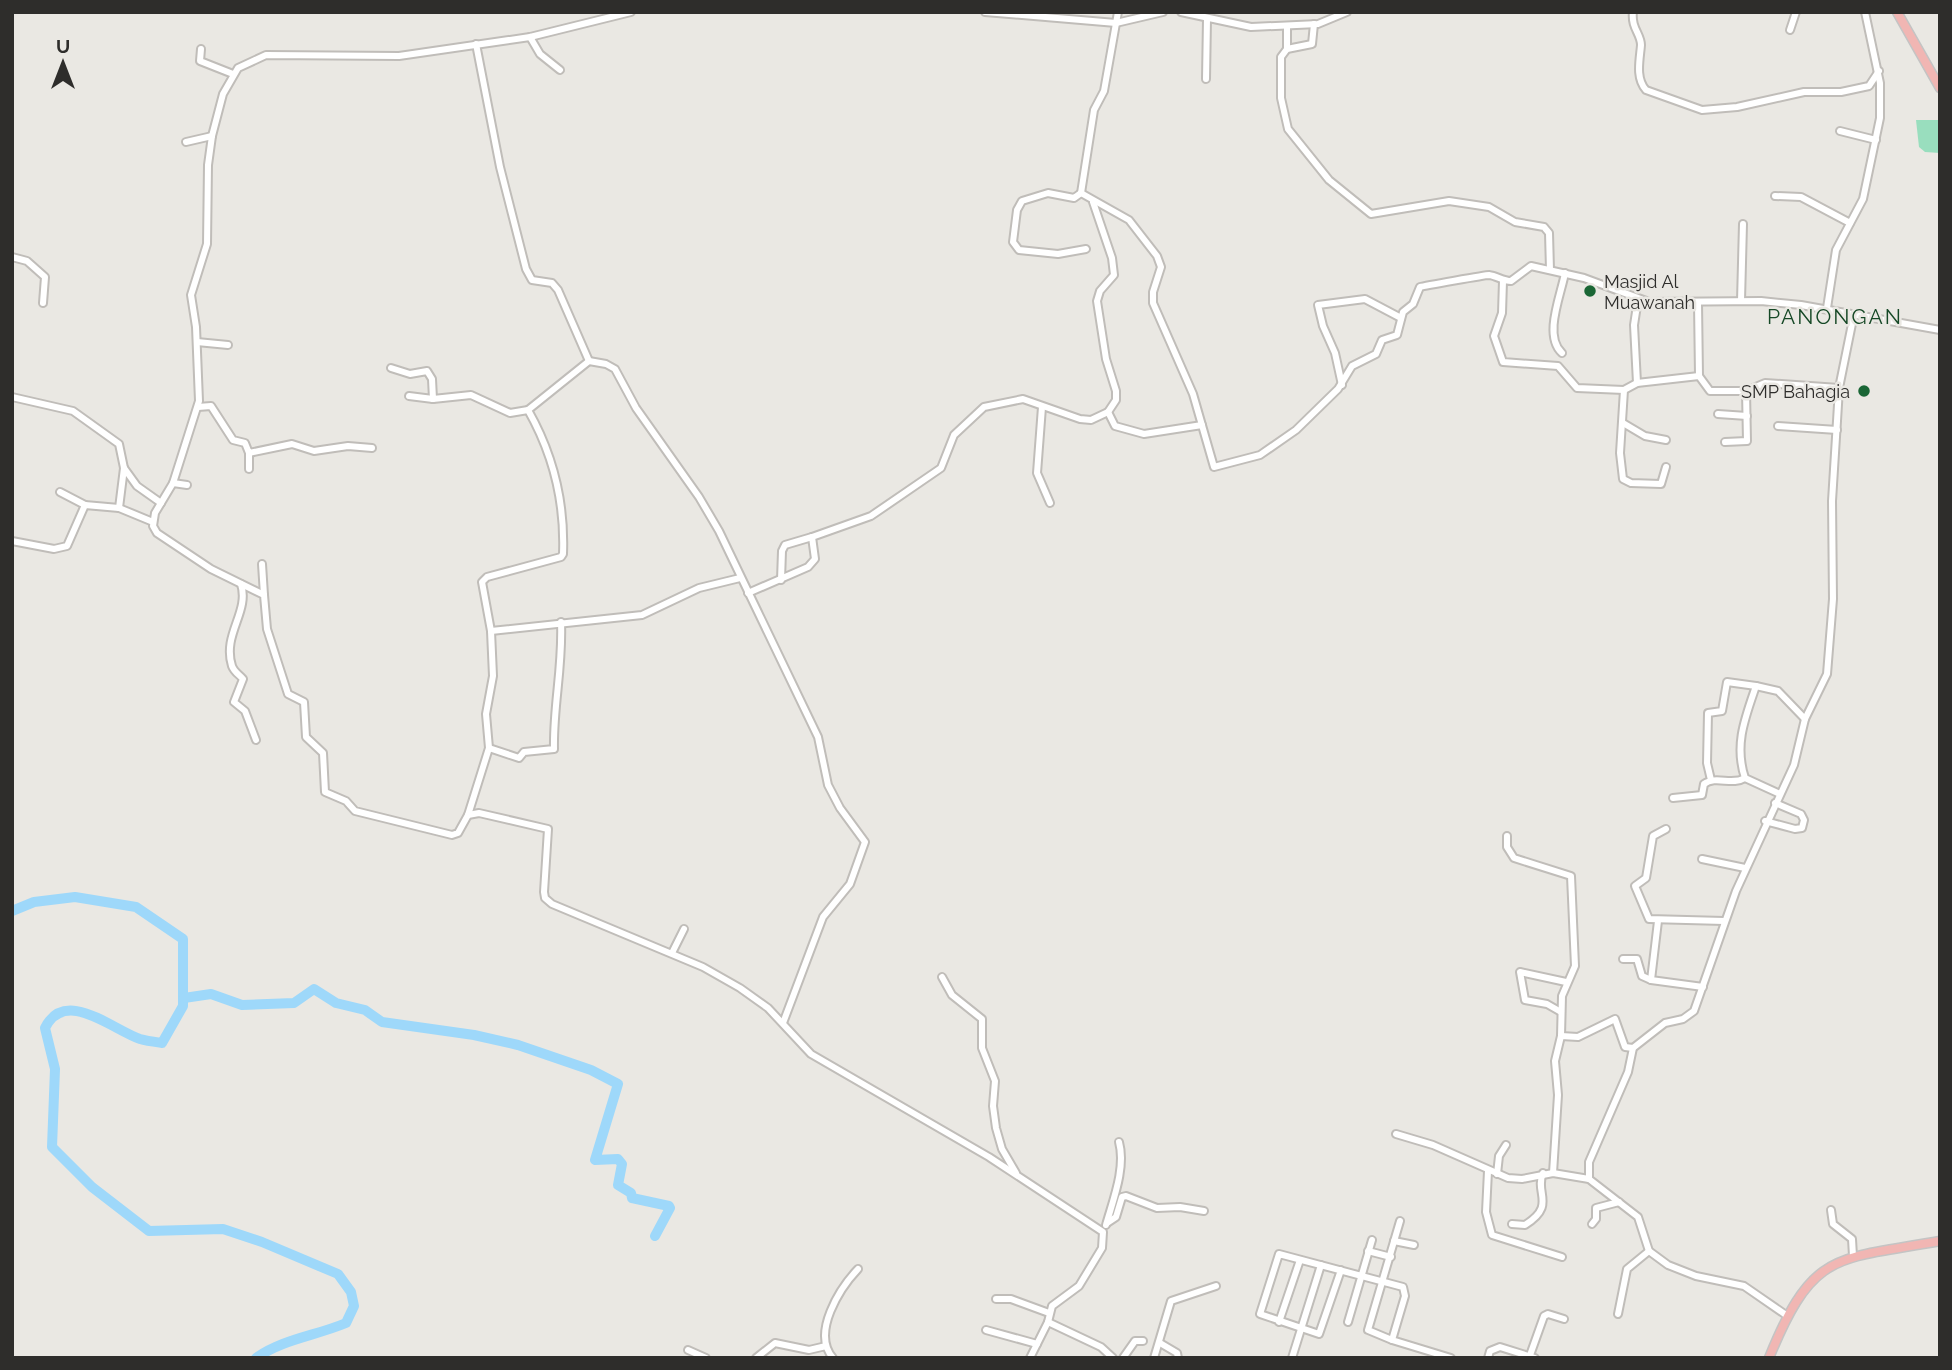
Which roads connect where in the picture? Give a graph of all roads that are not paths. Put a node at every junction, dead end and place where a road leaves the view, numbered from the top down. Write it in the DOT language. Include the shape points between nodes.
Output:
graph roads {
  1 [pos="631,12"];
  2 [pos="985,12"];
  3 [pos="1118,12"];
  4 [pos="1163,12"];
  5 [pos="1181,12"];
  6 [pos="1633,12"];
  7 [pos="1796,12"];
  8 [pos="1865,12"];
  9 [pos="1897,12"];
  10 [pos="1344,13"];
  11 [pos="1207,19"];
  12 [pos="1116,23"];
  13 [pos="1314,24"];
  14 [pos="1287,26"];
  15 [pos="1790,30"];
  16 [pos="530,37"];
  17 [pos="476,44"];
  18 [pos="201,49"];
  19 [pos="1287,49"];
  20 [pos="559,70"];
  21 [pos="1879,71"];
  22 [pos="233,74"];
  23 [pos="1206,79"];
  24 [pos="1940,88"];
  25 [pos="1840,131"];
  26 [pos="212,136"];
  27 [pos="1876,140"];
  28 [pos="186,142"];
  29 [pos="1081,193"];
  30 [pos="1775,196"];
  31 [pos="1093,202"];
  32 [pos="1850,223"];
  33 [pos="1742,224"];
  34 [pos="1086,249"];
  35 [pos="12,257"];
  36 [pos="1549,270"];
  37 [pos="1566,273"];
  38 [pos="1503,281"];
  39 [pos="1638,299"];
  40 [pos="1741,301"];
  41 [pos="43,303"];
  42 [pos="1698,303"];
  43 [pos="1827,308"];
  44 [pos="1854,314"];
  45 [pos="1401,318"];
  46 [pos="1940,330"];
  47 [pos="197,342"];
  48 [pos="228,345"];
  49 [pos="1562,353"];
  50 [pos="589,361"];
  51 [pos="391,368"];
  52 [pos="1699,376"];
  53 [pos="1637,383"];
  54 [pos="1342,384"];
  55 [pos="1839,388"];
  56 [pos="1623,390"];
  57 [pos="1746,391"];
  58 [pos="409,396"];
  59 [pos="12,397"];
  60 [pos="433,399"];
  61 [pos="198,407"];
  62 [pos="1042,407"];
  63 [pos="528,410"];
  64 [pos="1108,412"];
  65 [pos="1718,414"];
  66 [pos="1747,416"];
  67 [pos="1623,423"];
  68 [pos="1202,425"];
  69 [pos="1778,426"];
  70 [pos="1836,430"];
  71 [pos="1666,440"];
  72 [pos="1725,442"];
  73 [pos="372,448"];
  74 [pos="249,453"];
  75 [pos="1666,467"];
  76 [pos="124,468"];
  77 [pos="249,469"];
  78 [pos="173,483"];
  79 [pos="187,485"];
  80 [pos="60,492"];
  81 [pos="161,503"];
  82 [pos="1050,503"];
  83 [pos="86,505"];
  84 [pos="119,508"];
  85 [pos="153,522"];
  86 [pos="812,537"];
  87 [pos="12,541"];
  88 [pos="262,564"];
  89 [pos="740,578"];
  90 [pos="781,580"];
  91 [pos="241,584"];
  92 [pos="748,593"];
  93 [pos="264,595"];
  94 [pos="561,622"];
  95 [pos="491,631"];
  96 [pos="1756,686"];
  97 [pos="1805,719"];
  98 [pos="256,740"];
  99 [pos="489,748"];
  100 [pos="1745,778"];
  101 [pos="1711,780"];
  102 [pos="1780,794"];
  103 [pos="1673,798"];
  104 [pos="1775,803"];
  105 [pos="468,815"];
  106 [pos="1765,821"];
  107 [pos="1666,829"];
  108 [pos="1507,836"];
  109 [pos="1702,859"];
  110 [pos="1745,868"];
  111 [pos="1658,921"];
  112 [pos="1724,921"];
  113 [pos="684,929"];
  114 [pos="672,953"];
  115 [pos="1623,959"];
  116 [pos="942,977"];
  117 [pos="1651,980"];
  118 [pos="1566,982"];
  119 [pos="1703,988"];
  120 [pos="1561,1012"];
  121 [pos="783,1023"];
  122 [pos="1561,1036"];
  123 [pos="1633,1048"];
  124 [pos="1396,1134"];
  125 [pos="1119,1142"];
  126 [pos="1506,1145"];
  127 [pos="1488,1171"];
  128 [pos="1543,1173"];
  129 [pos="1553,1173"];
  130 [pos="1497,1174"];
  131 [pos="1018,1176"];
  132 [pos="1589,1180"];
  133 [pos="1619,1202"];
  134 [pos="1831,1210"];
  135 [pos="1204,1211"];
  136 [pos="1400,1221"];
  137 [pos="1107,1223"];
  138 [pos="1512,1224"];
  139 [pos="1592,1224"];
  140 [pos="1103,1232"];
  141 [pos="1371,1240"];
  142 [pos="1394,1241"];
  143 [pos="1940,1241"];
  144 [pos="1414,1245"];
  145 [pos="1368,1251"];
  146 [pos="1648,1251"];
  147 [pos="1853,1256"];
  148 [pos="1391,1257"];
  149 [pos="1562,1257"];
  150 [pos="1300,1260"];
  151 [pos="1321,1265"];
  152 [pos="858,1269"];
  153 [pos="1341,1270"];
  154 [pos="1361,1276"];
  155 [pos="1384,1282"];
  156 [pos="1216,1286"];
  157 [pos="996,1298"];
  158 [pos="1049,1313"];
  159 [pos="1618,1314"];
  160 [pos="1786,1315"];
  161 [pos="1564,1320"];
  162 [pos="1048,1322"];
  163 [pos="1279,1322"];
  164 [pos="1348,1322"];
  165 [pos="1302,1329"];
  166 [pos="986,1331"];
  167 [pos="1392,1340"];
  168 [pos="1143,1341"];
  169 [pos="1160,1343"];
  170 [pos="1037,1344"];
  171 [pos="826,1346"];
  172 [pos="688,1350"];
  173 [pos="1531,1357"];
  174 [pos="706,1358"];
  175 [pos="755,1358"];
  176 [pos="833,1358"];
  177 [pos="1030,1358"];
  178 [pos="1114,1358"];
  179 [pos="1123,1358"];
  180 [pos="1154,1358"];
  181 [pos="1178,1358"];
  182 [pos="1292,1358"];
  183 [pos="1451,1358"];
  184 [pos="1488,1358"];
  185 [pos="1769,1358"];
  1 -- 16 [label="street"];
  2 -- 12 [label="street"];
  3 -- 12 [label="street"];
  4 -- 12 [label="street"];
  5 -- 11 [label="street"];
  6 -- 21 [label="street" via="1642,85 1699,109 1737,107 1804,92 1849,92 1869,86"];
  7 -- 15 [label="street"];
  8 -- 21 [label="street"];
  9 -- 24 [label="main road"];
  10 -- 13 [label="street"];
  11 -- 14 [label="street" via="1237,26"];
  11 -- 23 [label="street"];
  12 -- 29 [label="street" via="1104,91 1093,116"];
  13 -- 14 [label="street"];
  13 -- 19 [label="street" via="1312,44"];
  14 -- 19 [label="street"];
  16 -- 17 [label="street"];
  16 -- 20 [label="street" via="540,54"];
  17 -- 22 [label="street" via="384,58 266,55 242,64"];
  17 -- 50 [label="street" via="526,269 531,280 552,283 558,290"];
  18 -- 22 [label="street" via="200,61"];
  19 -- 36 [label="street" via="1281,57 1281,109 1286,126 1329,180 1363,210 1380,215 1449,201 1489,207 1515,222 1548,230"];
  21 -- 27 [label="street"];
  22 -- 26 [label="street" via="219,104"];
  25 -- 27 [label="street"];
  26 -- 28 [label="street"];
  26 -- 47 [label="street" via="207,244 191,295"];
  27 -- 32 [label="street" via="1863,200"];
  29 -- 31 [label="street"];
  29 -- 34 [label="street" via="1073,198 1048,193 1022,201 1013,242 1019,250 1047,254"];
  30 -- 32 [label="street" via="1801,197"];
  31 -- 64 [label="street" via="1114,275 1097,301 1116,391"];
  31 -- 68 [label="street" via="1129,220 1158,259 1161,271 1153,303"];
  32 -- 43 [label="street" via="1836,250"];
  33 -- 40 [label="street"];
  35 -- 41 [label="street" via="27,261 45,276"];
  36 -- 37 [label="street"];
  36 -- 38 [label="street" via="1527,266 1514,280"];
  37 -- 39 [label="street"];
  37 -- 49 [label="street" via="1555,322 1555,343"];
  38 -- 45 [label="street" via="1483,276 1422,286"];
  38 -- 56 [label="street" via="1502,313 1494,336 1503,362 1558,366 1577,388"];
  39 -- 42 [label="street"];
  39 -- 53 [label="street" via="1634,325"];
  40 -- 42 [label="street"];
  40 -- 43 [label="street"];
  42 -- 52 [label="street"];
  43 -- 44 [label="street"];
  44 -- 46 [label="street"];
  44 -- 55 [label="street"];
  45 -- 54 [label="street" via="1396,335 1381,340 1376,354 1352,366"];
  45 -- 54 [label="street" via="1364,299 1318,305"];
  47 -- 48 [label="street"];
  47 -- 61 [label="street"];
  50 -- 63 [label="street"];
  50 -- 89 [label="street" via="615,369 636,408 699,497"];
  51 -- 60 [label="street" via="410,374 427,371"];
  52 -- 53 [label="street"];
  52 -- 57 [label="street" via="1710,391"];
  53 -- 56 [label="street"];
  54 -- 68 [label="street" via="1296,430 1260,455 1213,467"];
  55 -- 57 [label="street" via="1765,383"];
  55 -- 70 [label="street"];
  56 -- 67 [label="street"];
  57 -- 66 [label="street"];
  58 -- 60 [label="street"];
  59 -- 76 [label="street" via="85,418 121,446"];
  60 -- 63 [label="street" via="471,395 510,413"];
  61 -- 74 [label="street" via="211,406 233,440 245,443"];
  61 -- 78 [label="street"];
  62 -- 64 [label="street" via="1091,420"];
  62 -- 82 [label="street" via="1037,473"];
  62 -- 86 [label="street" via="1017,399 978,411 954,435 941,468 871,516"];
  63 -- 95 [label="street" via="553,468 564,519 563,554 484,579"];
  64 -- 68 [label="street" via="1115,426 1144,433"];
  65 -- 66 [label="street"];
  66 -- 72 [label="street" via="1747,441"];
  67 -- 71 [label="street" via="1645,436"];
  67 -- 75 [label="street" via="1620,453 1625,480 1661,484"];
  69 -- 70 [label="street"];
  70 -- 97 [label="street" via="1827,674"];
  73 -- 74 [label="street" via="314,451 292,444"];
  74 -- 77 [label="street"];
  76 -- 81 [label="street" via="137,486"];
  76 -- 84 [label="street"];
  78 -- 79 [label="street"];
  78 -- 81 [label="street"];
  80 -- 83 [label="street"];
  81 -- 85 [label="street"];
  83 -- 84 [label="street"];
  83 -- 87 [label="street" via="67,546 54,549"];
  84 -- 85 [label="street"];
  85 -- 91 [label="street" via="157,533"];
  86 -- 90 [label="street" via="815,559"];
  86 -- 90 [label="street" via="785,545"];
  88 -- 93 [label="street"];
  89 -- 92 [label="street"];
  89 -- 94 [label="street" via="699,588 642,615"];
  90 -- 92 [label="street"];
  91 -- 93 [label="street"];
  91 -- 98 [label="street" via="243,603 231,634 232,666 243,679 234,702 245,711"];
  92 -- 121 [label="street" via="818,737 828,785 865,842 850,884 823,917"];
  93 -- 105 [label="street" via="267,629 288,694 304,702 306,737 323,753 325,792 355,811 452,835"];
  94 -- 95 [label="street"];
  94 -- 99 [label="street" via="554,749 524,752 519,758"];
  95 -- 99 [label="street" via="493,676 486,714"];
  96 -- 97 [label="street" via="1778,691"];
  96 -- 100 [label="street" via="1740,733"];
  96 -- 101 [label="street" via="1727,682 1722,711 1707,713"];
  97 -- 102 [label="street" via="1794,765"];
  99 -- 105 [label="street"];
  100 -- 101 [label="street" via="1738,782"];
  100 -- 102 [label="street"];
  101 -- 103 [label="street" via="1704,784 1702,795"];
  102 -- 104 [label="street"];
  104 -- 106 [label="street"];
  104 -- 106 [label="street" via="1801,814 1802,828"];
  105 -- 114 [label="street" via="479,813 548,829 545,898"];
  106 -- 110 [label="street"];
  107 -- 111 [label="street" via="1653,836 1646,878 1635,886 1649,919"];
  108 -- 118 [label="street" via="1514,858 1571,876 1575,966"];
  109 -- 110 [label="street"];
  110 -- 112 [label="street"];
  111 -- 112 [label="street"];
  111 -- 117 [label="street"];
  112 -- 119 [label="street"];
  113 -- 114 [label="street"];
  114 -- 121 [label="street" via="740,988"];
  115 -- 117 [label="street" via="1637,959 1642,976"];
  116 -- 131 [label="street" via="951,995 982,1019 982,1048 995,1081 996,1128"];
  117 -- 119 [label="street"];
  118 -- 120 [label="street"];
  118 -- 120 [label="street" via="1520,972 1525,1000"];
  119 -- 123 [label="street" via="1694,1011 1686,1018 1665,1023"];
  120 -- 122 [label="street"];
  121 -- 131 [label="street" via="811,1054"];
  122 -- 123 [label="street" via="1578,1037 1615,1018 1625,1047"];
  122 -- 129 [label="street" via="1555,1061 1558,1095"];
  123 -- 132 [label="street" via="1628,1072 1589,1162"];
  124 -- 127 [label="street" via="1433,1145"];
  125 -- 137 [label="street" via="1119,1171"];
  126 -- 130 [label="street"];
  127 -- 130 [label="street"];
  127 -- 149 [label="street" via="1486,1212 1492,1235"];
  128 -- 129 [label="street"];
  128 -- 130 [label="street" via="1522,1179"];
  128 -- 138 [label="street" via="1540,1209 1525,1225"];
  129 -- 132 [label="street"];
  131 -- 140 [label="street"];
  132 -- 133 [label="street"];
  133 -- 139 [label="street" via="1596,1208"];
  133 -- 146 [label="street" via="1638,1217"];
  134 -- 147 [label="street" via="1833,1224 1852,1239"];
  135 -- 137 [label="street" via="1157,1208 1126,1196 1116,1217"];
  136 -- 142 [label="street"];
  137 -- 140 [label="street"];
  140 -- 158 [label="street" via="1105,1243 1083,1280 1058,1299"];
  141 -- 145 [label="street"];
  142 -- 144 [label="street"];
  142 -- 148 [label="street"];
  143 -- 147 [label="main road"];
  145 -- 148 [label="street"];
  145 -- 154 [label="street"];
  146 -- 159 [label="street" via="1627,1269"];
  146 -- 160 [label="street" via="1696,1276 1744,1286"];
  147 -- 160 [label="main road" via="1821,1270"];
  148 -- 155 [label="street"];
  150 -- 151 [label="street"];
  150 -- 163 [label="street"];
  150 -- 163 [label="street" via="1277,1255 1260,1314"];
  151 -- 153 [label="street"];
  151 -- 165 [label="street"];
  152 -- 171 [label="street" via="831,1307"];
  153 -- 154 [label="street"];
  153 -- 165 [label="street" via="1322,1332"];
  154 -- 155 [label="street"];
  154 -- 164 [label="street"];
  155 -- 167 [label="street" via="1405,1291"];
  155 -- 167 [label="street" via="1368,1332"];
  156 -- 169 [label="street" via="1171,1301"];
  157 -- 158 [label="street"];
  158 -- 162 [label="street"];
  160 -- 185 [label="main road"];
  161 -- 173 [label="street" via="1544,1316"];
  162 -- 170 [label="street"];
  162 -- 178 [label="street"];
  163 -- 165 [label="street"];
  165 -- 182 [label="street"];
  166 -- 170 [label="street"];
  167 -- 183 [label="street"];
  168 -- 179 [label="street" via="1135,1341"];
  169 -- 180 [label="street"];
  169 -- 181 [label="street"];
  170 -- 177 [label="street"];
  171 -- 175 [label="street" via="809,1350 775,1343"];
  171 -- 176 [label="street"];
  172 -- 174 [label="street"];
  173 -- 184 [label="street" via="1500,1347 1490,1351"];
}
